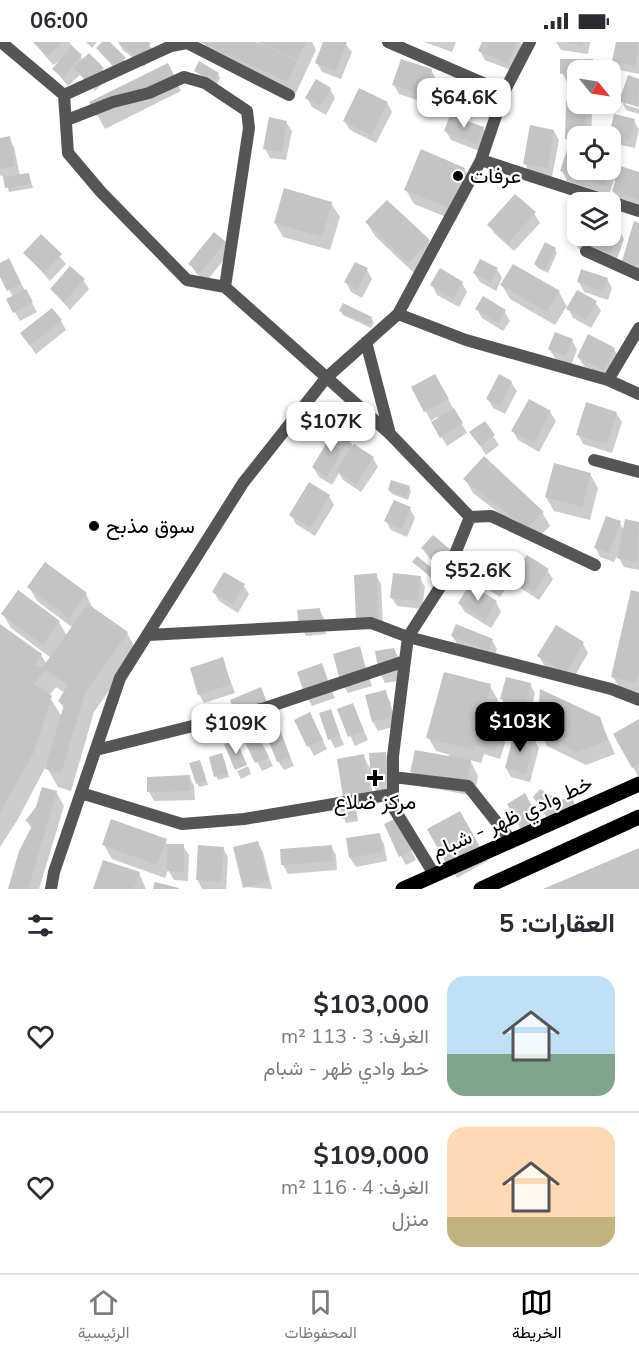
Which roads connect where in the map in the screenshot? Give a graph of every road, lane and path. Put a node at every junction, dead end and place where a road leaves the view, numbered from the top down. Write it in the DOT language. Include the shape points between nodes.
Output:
graph roads {
  1 [pos="1,42"];
  2 [pos="388,42"];
  3 [pos="530,42"];
  4 [pos="504,92"];
  5 [pos="64,95"];
  6 [pos="289,95"];
  7 [pos="67,120"];
  8 [pos="481,160"];
  9 [pos="639,211"];
  10 [pos="586,251"];
  11 [pos="639,275"];
  12 [pos="225,287"];
  13 [pos="398,314"];
  14 [pos="639,328"];
  15 [pos="366,342"];
  16 [pos="326,378"];
  17 [pos="608,380"];
  18 [pos="639,394"];
  19 [pos="390,434"];
  20 [pos="594,460"];
  21 [pos="639,472"];
  22 [pos="470,517"];
  23 [pos="595,565"];
  24 [pos="148,635"];
  25 [pos="408,637"];
  26 [pos="405,661"];
  27 [pos="639,700"];
  28 [pos="96,750"];
  29 [pos="393,777"];
  30 [pos="639,784"];
  31 [pos="81,793"];
  32 [pos="393,794"];
  33 [pos="639,818"];
  34 [pos="510,839"];
  35 [pos="434,874"];
  36 [pos="51,889"];
  37 [pos="403,889"];
  38 [pos="481,889"];
  1 -- 5 [label="street"];
  2 -- 4 [label="street"];
  3 -- 4 [label="street"];
  4 -- 8 [label="street"];
  5 -- 6 [label="street" via="171,46 186,43"];
  5 -- 7 [label="street"];
  7 -- 12 [label="street" via="68,153 101,192 187,280"];
  7 -- 12 [label="street" via="184,77 205,83 247,111 249,128"];
  8 -- 9 [label="street"];
  8 -- 13 [label="street"];
  10 -- 11 [label="street"];
  12 -- 16 [label="street"];
  13 -- 15 [label="street"];
  13 -- 17 [label="street" via="466,340"];
  14 -- 17 [label="street"];
  15 -- 16 [label="street"];
  15 -- 19 [label="street"];
  16 -- 19 [label="street"];
  16 -- 24 [label="street" via="243,483"];
  17 -- 18 [label="street"];
  19 -- 22 [label="street"];
  20 -- 21 [label="street"];
  22 -- 23 [label="street" via="491,516"];
  22 -- 25 [label="street" via="444,581"];
  24 -- 25 [label="street" via="371,623"];
  24 -- 28 [label="street" via="120,678"];
  25 -- 26 [label="street"];
  25 -- 27 [label="street" via="611,689"];
  26 -- 28 [label="street" via="265,708"];
  26 -- 29 [label="street"];
  28 -- 31 [label="street"];
  29 -- 32 [label="street"];
  29 -- 34 [label="street" via="468,786"];
  30 -- 34 [label="main road, خط وادي ظهر - شبام"];
  31 -- 32 [label="street" via="182,824 244,819"];
  31 -- 36 [label="street"];
  32 -- 35 [label="street" via="393,807"];
  33 -- 38 [label="main road"];
  34 -- 35 [label="main road, خط وادي ظهر - شبام"];
  35 -- 37 [label="main road, خط وادي ظهر - شبام"];
}
